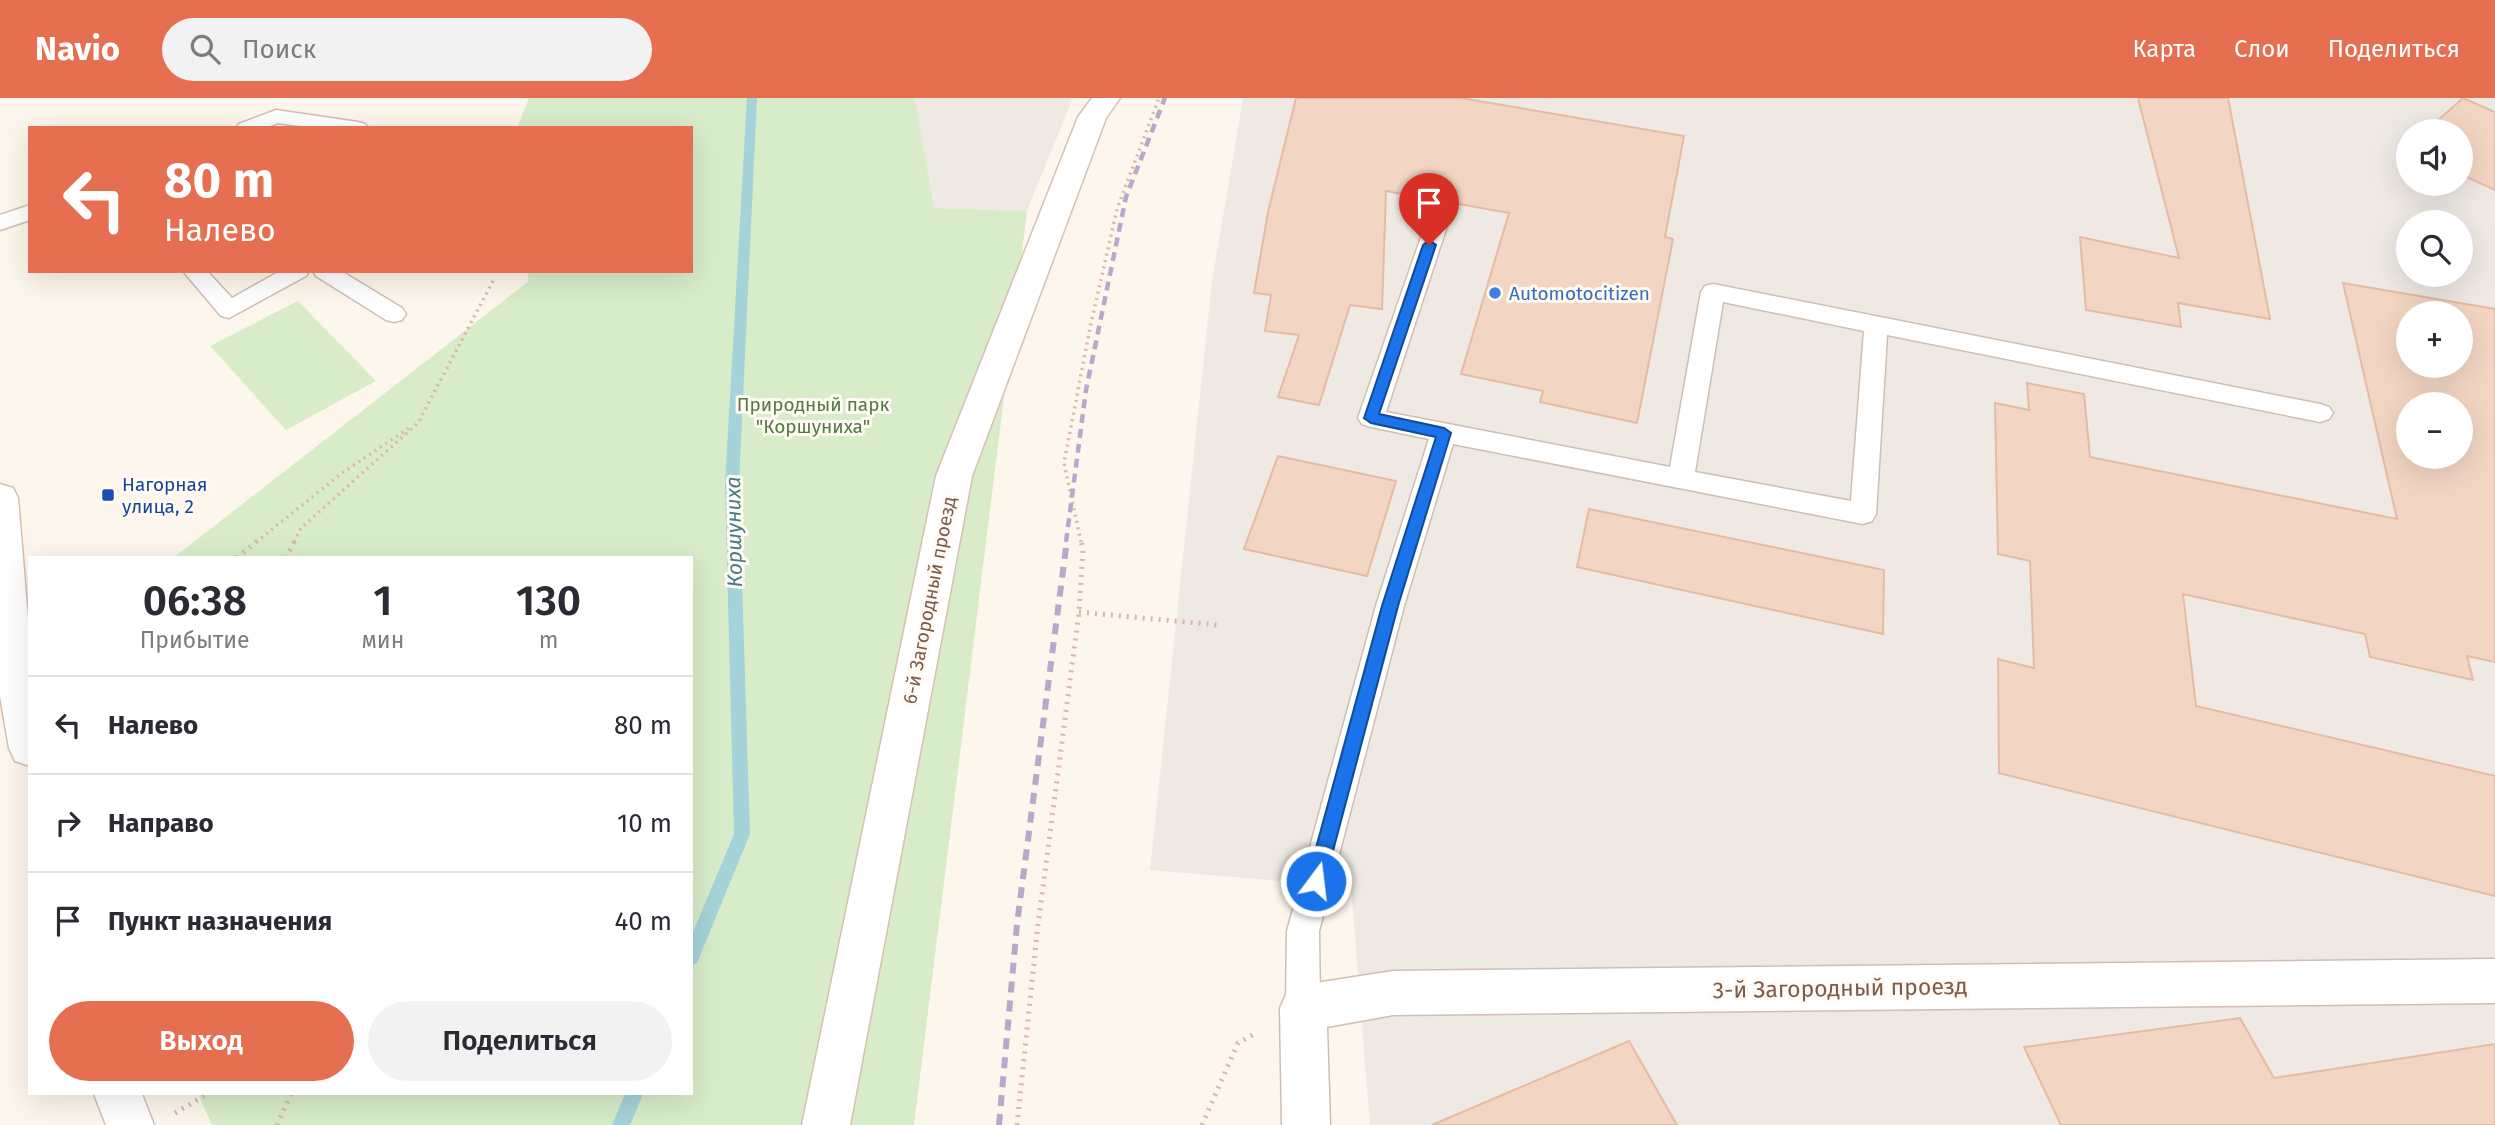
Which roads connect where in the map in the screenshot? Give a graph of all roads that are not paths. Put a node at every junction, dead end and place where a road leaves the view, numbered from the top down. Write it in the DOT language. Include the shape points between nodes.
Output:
graph roads {
  1 [pos="1106,98"];
  2 [pos="251,126"];
  3 [pos="344,126"];
  4 [pos="28,213"];
  5 [pos="1438,220"];
  6 [pos="0,223"];
  7 [pos="196,273"];
  8 [pos="294,273"];
  9 [pos="327,273"];
  10 [pos="394,314"];
  11 [pos="1876,326"];
  12 [pos="2320,413"];
  13 [pos="1444,433"];
  14 [pos="1681,479"];
  15 [pos="0,498"];
  16 [pos="28,737"];
  17 [pos="2495,981"];
  18 [pos="1303,1008"];
  19 [pos="119,1095"];
  20 [pos="148,1122"];
  21 [pos="826,1125"];
  22 [pos="1306,1125"];
  1 -- 21 [label="street, 6-й Загородный проезд" via="1092,117 954,476"];
  2 -- 3 [label="lane" via="276,116"];
  4 -- 6 [label="lane"];
  5 -- 13 [label="lane" via="1371,418"];
  7 -- 8 [label="lane" via="229,310"];
  9 -- 10 [label="lane"];
  11 -- 12 [label="lane"];
  11 -- 14 [label="lane" via="1713,292"];
  11 -- 14 [label="lane" via="1863,514"];
  13 -- 14 [label="lane"];
  13 -- 18 [label="lane" via="1390,606 1303,931"];
  15 -- 16 [label="street" via="10,642"];
  17 -- 18 [label="street, 3-й Загородный проезд" via="1393,993"];
  18 -- 22 [label="street"];
  19 -- 20 [label="street"];
}
